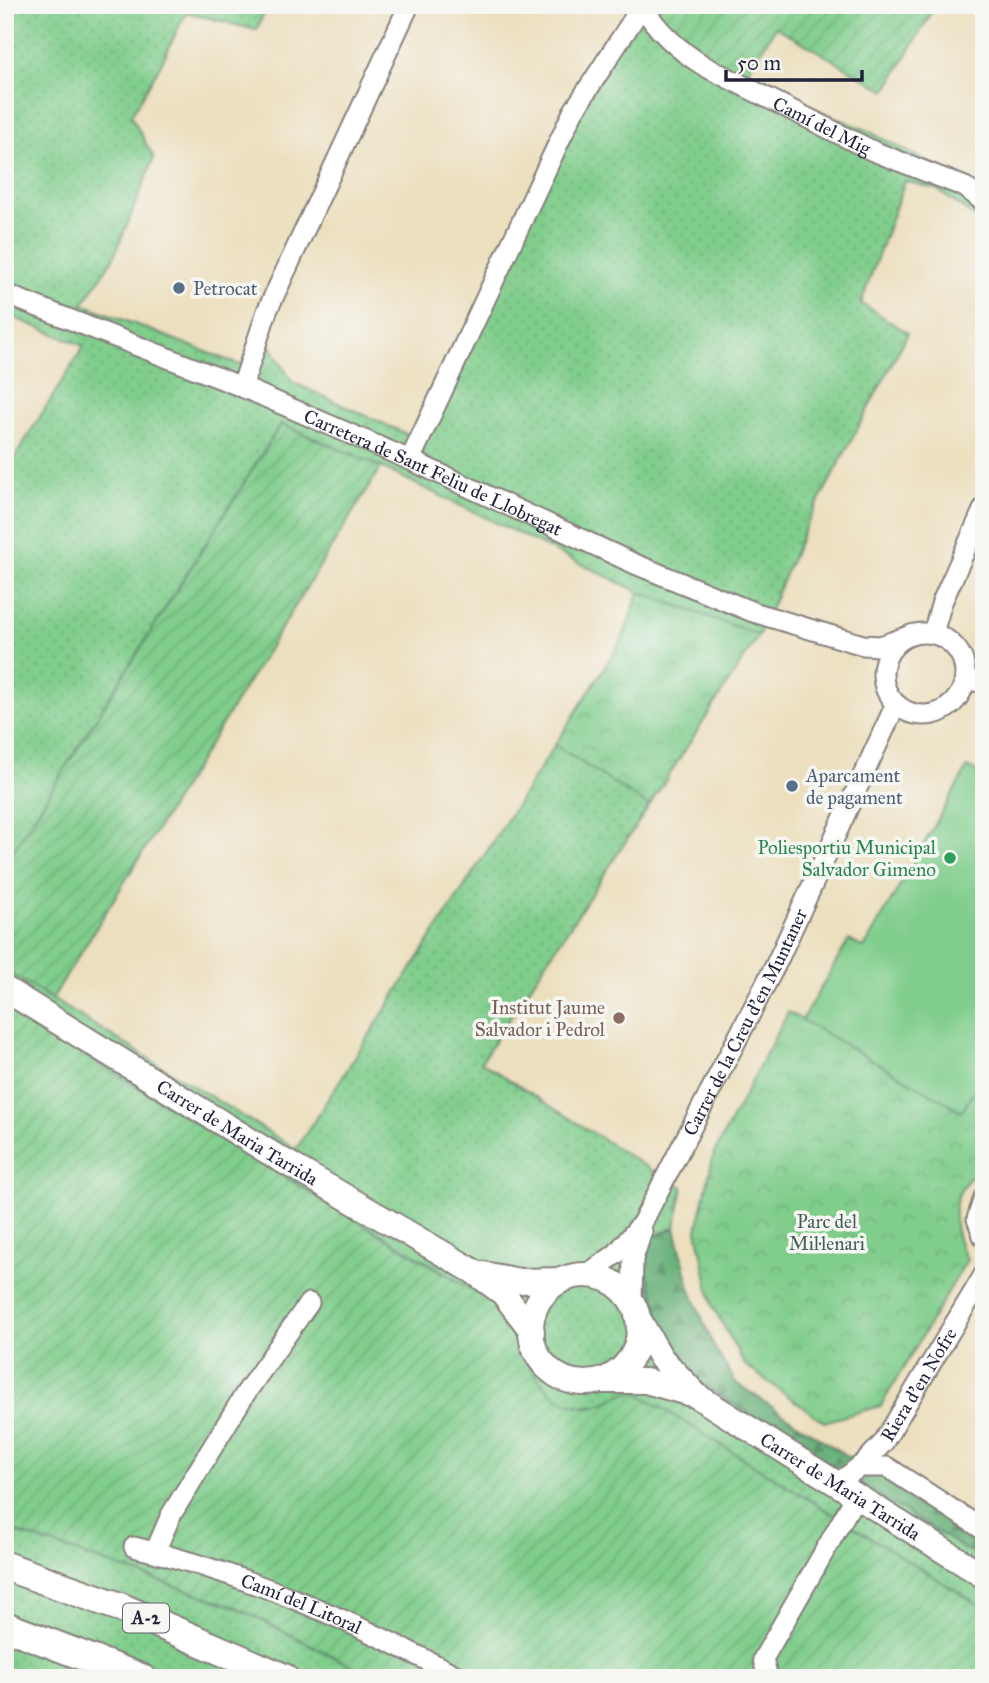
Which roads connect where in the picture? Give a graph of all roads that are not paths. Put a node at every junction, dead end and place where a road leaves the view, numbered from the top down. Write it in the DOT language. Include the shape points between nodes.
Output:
graph roads {
  1 [pos="409,5"];
  2 [pos="642,6"];
  3 [pos="984,202"];
  4 [pos="5,294"];
  5 [pos="242,387"];
  6 [pos="410,460"];
  7 [pos="984,508"];
  8 [pos="933,633"];
  9 [pos="902,638"];
  10 [pos="863,645"];
  11 [pos="883,676"];
  12 [pos="975,681"];
  13 [pos="896,704"];
  14 [pos="5,989"];
  15 [pos="984,1198"];
  16 [pos="642,1223"];
  17 [pos="984,1238"];
  18 [pos="473,1271"];
  19 [pos="984,1275"];
  20 [pos="574,1278"];
  21 [pos="309,1303"];
  22 [pos="635,1309"];
  23 [pos="531,1331"];
  24 [pos="600,1381"];
  25 [pos="697,1396"];
  26 [pos="883,1443"];
  27 [pos="859,1467"];
  28 [pos="887,1468"];
  29 [pos="846,1490"];
  30 [pos="984,1530"];
  31 [pos="134,1547"];
  32 [pos="155,1552"];
  33 [pos="5,1566"];
  34 [pos="984,1576"];
  35 [pos="5,1626"];
  36 [pos="141,1678"];
  37 [pos="284,1678"];
  38 [pos="461,1678"];
  39 [pos="768,1678"];
  1 -- 5 [label="street" via="267,311"];
  2 -- 3 [label="street, Camí del Mig" via="686,55 706,67 873,151 965,187"];
  2 -- 6 [label="street" via="573,112"];
  4 -- 5 [label="street, Carretera de Sant Feliu de Llobregat"];
  5 -- 6 [label="street, Carretera de Sant Feliu de Llobregat"];
  6 -- 10 [label="street, Carretera de Sant Feliu de Llobregat" via="718,598"];
  7 -- 8 [label="street"];
  8 -- 9 [label="street"];
  8 -- 12 [label="street" via="958,650"];
  9 -- 10 [label="street, Carretera de Sant Feliu de Llobregat" via="880,646"];
  9 -- 11 [label="street" via="889,652"];
  10 -- 11 [label="street"];
  11 -- 13 [label="street"];
  12 -- 13 [label="street" via="939,712 914,714"];
  13 -- 16 [label="street, Carrer de la Creu d'en Muntaner" via="776,964"];
  14 -- 18 [label="main road, Carrer de Maria Tarrida" via="263,1149"];
  15 -- 17 [label="street" via="977,1219"];
  16 -- 20 [label="street, Carrer de la Creu d'en Muntaner" via="616,1254"];
  16 -- 22 [label="street, Carrer de la Creu d'en Muntaner" via="633,1259"];
  18 -- 20 [label="main road, Carrer de Maria Tarrida" via="520,1281"];
  18 -- 23 [label="main road, Carrer de Maria Tarrida" via="503,1293"];
  19 -- 26 [label="street, Riera d'en Nofre"];
  20 -- 22 [label="main road" via="614,1283"];
  20 -- 23 [label="main road" via="539,1301"];
  21 -- 32 [label="street" via="245,1394 172,1515"];
  22 -- 24 [label="main road" via="639,1338 631,1357 618,1372"];
  22 -- 25 [label="main road, Carrer de Maria Tarrida" via="661,1358"];
  23 -- 24 [label="main road" via="538,1354 554,1372 576,1382"];
  24 -- 25 [label="main road, Carrer de Maria Tarrida" via="646,1381"];
  25 -- 29 [label="main road, Carrer de Maria Tarrida"];
  26 -- 27 [label="street, Riera d'en Nofre"];
  26 -- 28 [label="street"];
  27 -- 28 [label="street, Carrer de Maria Tarrida"];
  27 -- 29 [label="street, Riera d'en Nofre"];
  28 -- 30 [label="street, Carrer de Maria Tarrida"];
  29 -- 34 [label="main road, Carrer de Maria Tarrida"];
  29 -- 39 [label="street" via="763,1659"];
  31 -- 32 [label="street, Camí del Litoral"];
  32 -- 38 [label="street, Camí del Litoral" via="239,1576"];
  33 -- 37 [label="highway, A-2" via="120,1607"];
  35 -- 36 [label="highway"];
}
